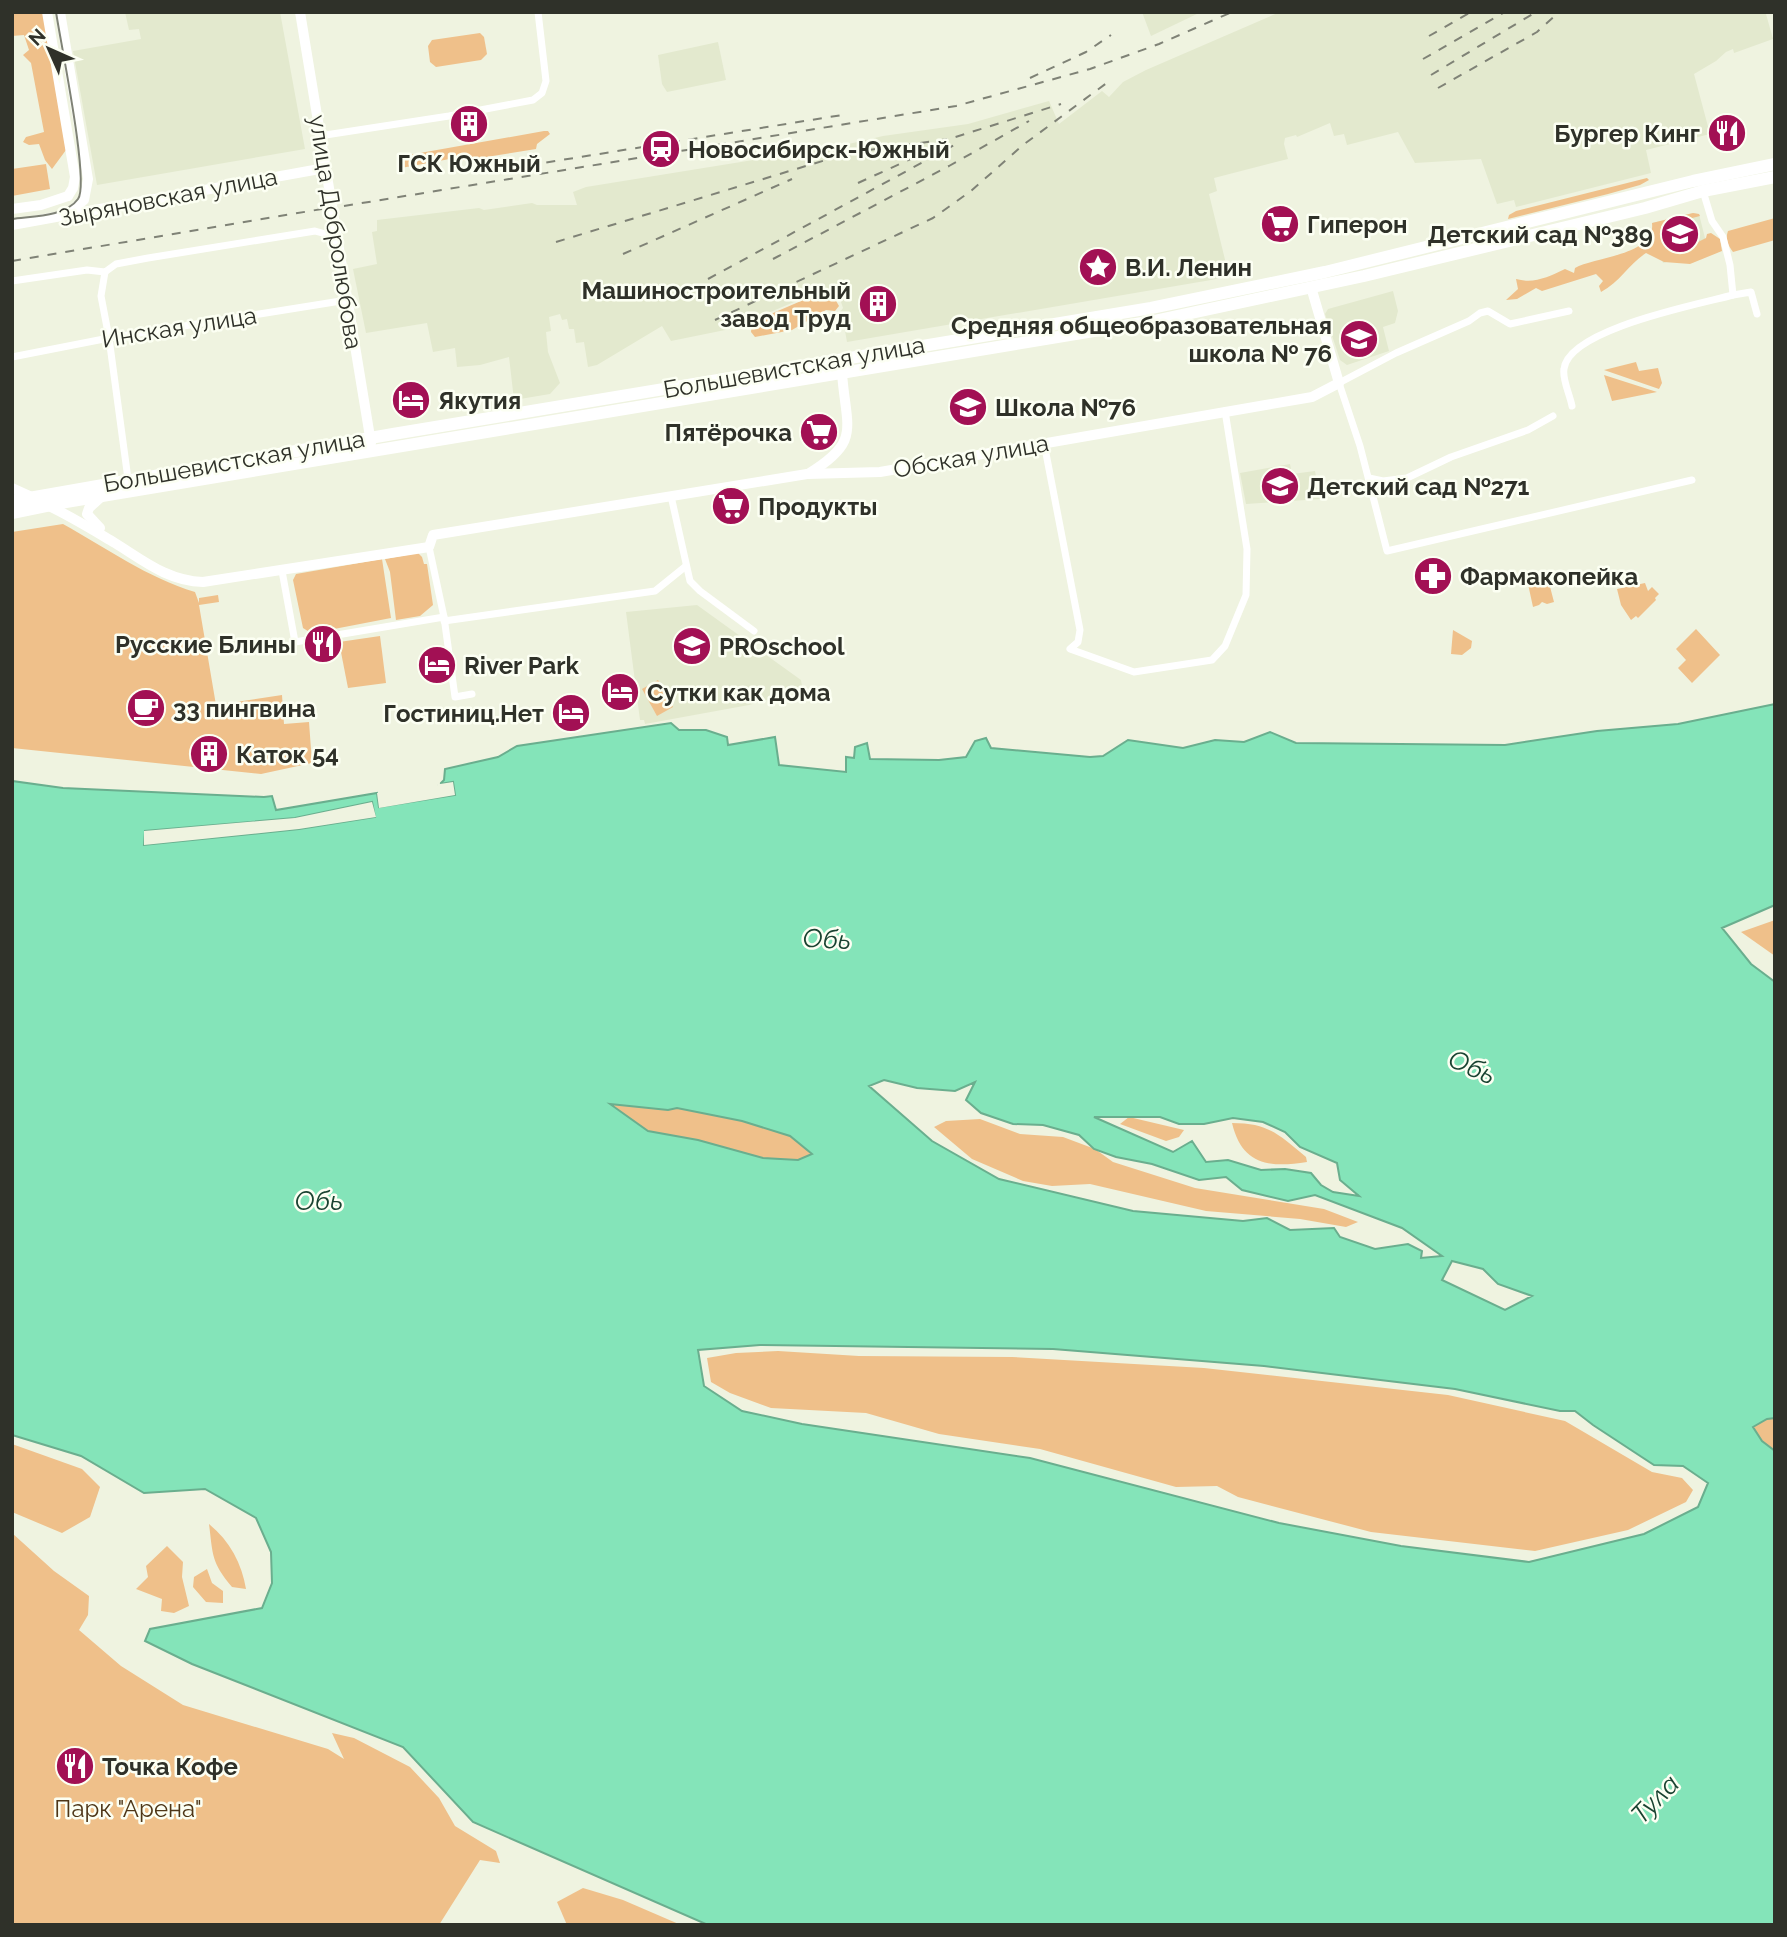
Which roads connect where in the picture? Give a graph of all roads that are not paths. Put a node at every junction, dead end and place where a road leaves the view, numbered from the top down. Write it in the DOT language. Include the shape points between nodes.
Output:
graph roads {
  1 [pos="47,12"];
  2 [pos="60,12"];
  3 [pos="300,12"];
  4 [pos="538,12"];
  5 [pos="319,136"];
  6 [pos="1775,164"];
  7 [pos="325,168"];
  8 [pos="1775,177"];
  9 [pos="1703,191"];
  10 [pos="68,196"];
  11 [pos="84,200"];
  12 [pos="102,207"];
  13 [pos="12,209"];
  14 [pos="62,217"];
  15 [pos="12,225"];
  16 [pos="335,232"];
  17 [pos="105,272"];
  18 [pos="12,281"];
  19 [pos="1311,287"];
  20 [pos="1733,295"];
  21 [pos="347,300"];
  22 [pos="1569,311"];
  23 [pos="1757,314"];
  24 [pos="109,338"];
  25 [pos="12,356"];
  26 [pos="842,373"];
  27 [pos="1339,383"];
  28 [pos="1573,405"];
  29 [pos="1225,411"];
  30 [pos="1553,416"];
  31 [pos="1044,443"];
  32 [pos="371,445"];
  33 [pos="807,474"];
  34 [pos="1369,478"];
  35 [pos="128,479"];
  36 [pos="1692,480"];
  37 [pos="12,488"];
  38 [pos="671,496"];
  39 [pos="32,497"];
  40 [pos="101,497"];
  41 [pos="12,501"];
  42 [pos="49,506"];
  43 [pos="12,513"];
  44 [pos="429,547"];
  45 [pos="148,565"];
  46 [pos="686,566"];
  47 [pos="282,571"];
  48 [pos="444,619"];
  49 [pos="754,631"];
  50 [pos="472,694"];
  1 -- 10 [label="street" via="75,177"];
  2 -- 11 [label="street" via="87,174"];
  3 -- 5 [label="street, улица Добролюбова"];
  4 -- 5 [label="street" via="546,81 533,100"];
  5 -- 7 [label="street, улица Добролюбова"];
  6 -- 32 [label="highway, Большевистская улица" via="1325,272 1151,308"];
  7 -- 12 [label="street, Зыряновская улица"];
  7 -- 16 [label="street, улица Добролюбова"];
  8 -- 9 [label="highway, Большевистская улица"];
  9 -- 19 [label="highway, Большевистская улица"];
  9 -- 20 [label="street" via="1712,221 1723,237"];
  10 -- 11 [label="street"];
  10 -- 13 [label="street, Зыряновская улица"];
  11 -- 12 [label="street"];
  11 -- 14 [label="street"];
  12 -- 14 [label="street, Зыряновская улица"];
  14 -- 15 [label="street, Зыряновская улица"];
  16 -- 17 [label="street" via="315,231 137,260 116,264"];
  16 -- 21 [label="street, улица Добролюбова"];
  17 -- 18 [label="street" via="87,270"];
  17 -- 24 [label="street" via="101,296"];
  19 -- 26 [label="highway, Большевистская улица" via="1154,321"];
  19 -- 27 [label="street"];
  20 -- 23 [label="street" via="1751,292"];
  20 -- 28 [label="street" via="1602,333 1580,346 1563,369"];
  21 -- 24 [label="street, Инская улица"];
  21 -- 32 [label="street, улица Добролюбова"];
  22 -- 27 [label="street, Обская улица" via="1510,324 1488,311 1480,313"];
  24 -- 25 [label="street, Инская улица"];
  24 -- 35 [label="street"];
  26 -- 32 [label="highway, Большевистская улица"];
  26 -- 33 [label="street" via="847,435 843,447"];
  27 -- 29 [label="street, Обская улица" via="1312,397"];
  27 -- 34 [label="street"];
  29 -- 31 [label="street, Обская улица"];
  29 -- 31 [label="street" via="1247,549 1246,595 1220,653 1212,660 1128,671 1070,649 1078,642 1080,630"];
  30 -- 34 [label="street" via="1407,478"];
  31 -- 33 [label="street, Обская улица" via="880,472"];
  32 -- 35 [label="highway, Большевистская улица"];
  32 -- 40 [label="highway, Большевистская улица"];
  33 -- 38 [label="street, Обская улица"];
  34 -- 36 [label="street" via="1387,551"];
  35 -- 39 [label="highway, Большевистская улица"];
  37 -- 39 [label="main road"];
  38 -- 44 [label="street, Обская улица" via="433,535"];
  38 -- 46 [label="street"];
  39 -- 41 [label="highway, Большевистская улица"];
  39 -- 42 [label="main road"];
  40 -- 42 [label="highway, Большевистская улица"];
  40 -- 45 [label="street" via="89,508 89,518"];
  42 -- 43 [label="highway, Большевистская улица"];
  42 -- 45 [label="street"];
  44 -- 47 [label="street"];
  44 -- 48 [label="street"];
  45 -- 47 [label="street" via="188,582"];
  46 -- 48 [label="street" via="655,591"];
  46 -- 49 [label="street" via="697,588"];
  47 -- 48 [label="street" via="295,642"];
  48 -- 50 [label="street" via="455,696"];
}
